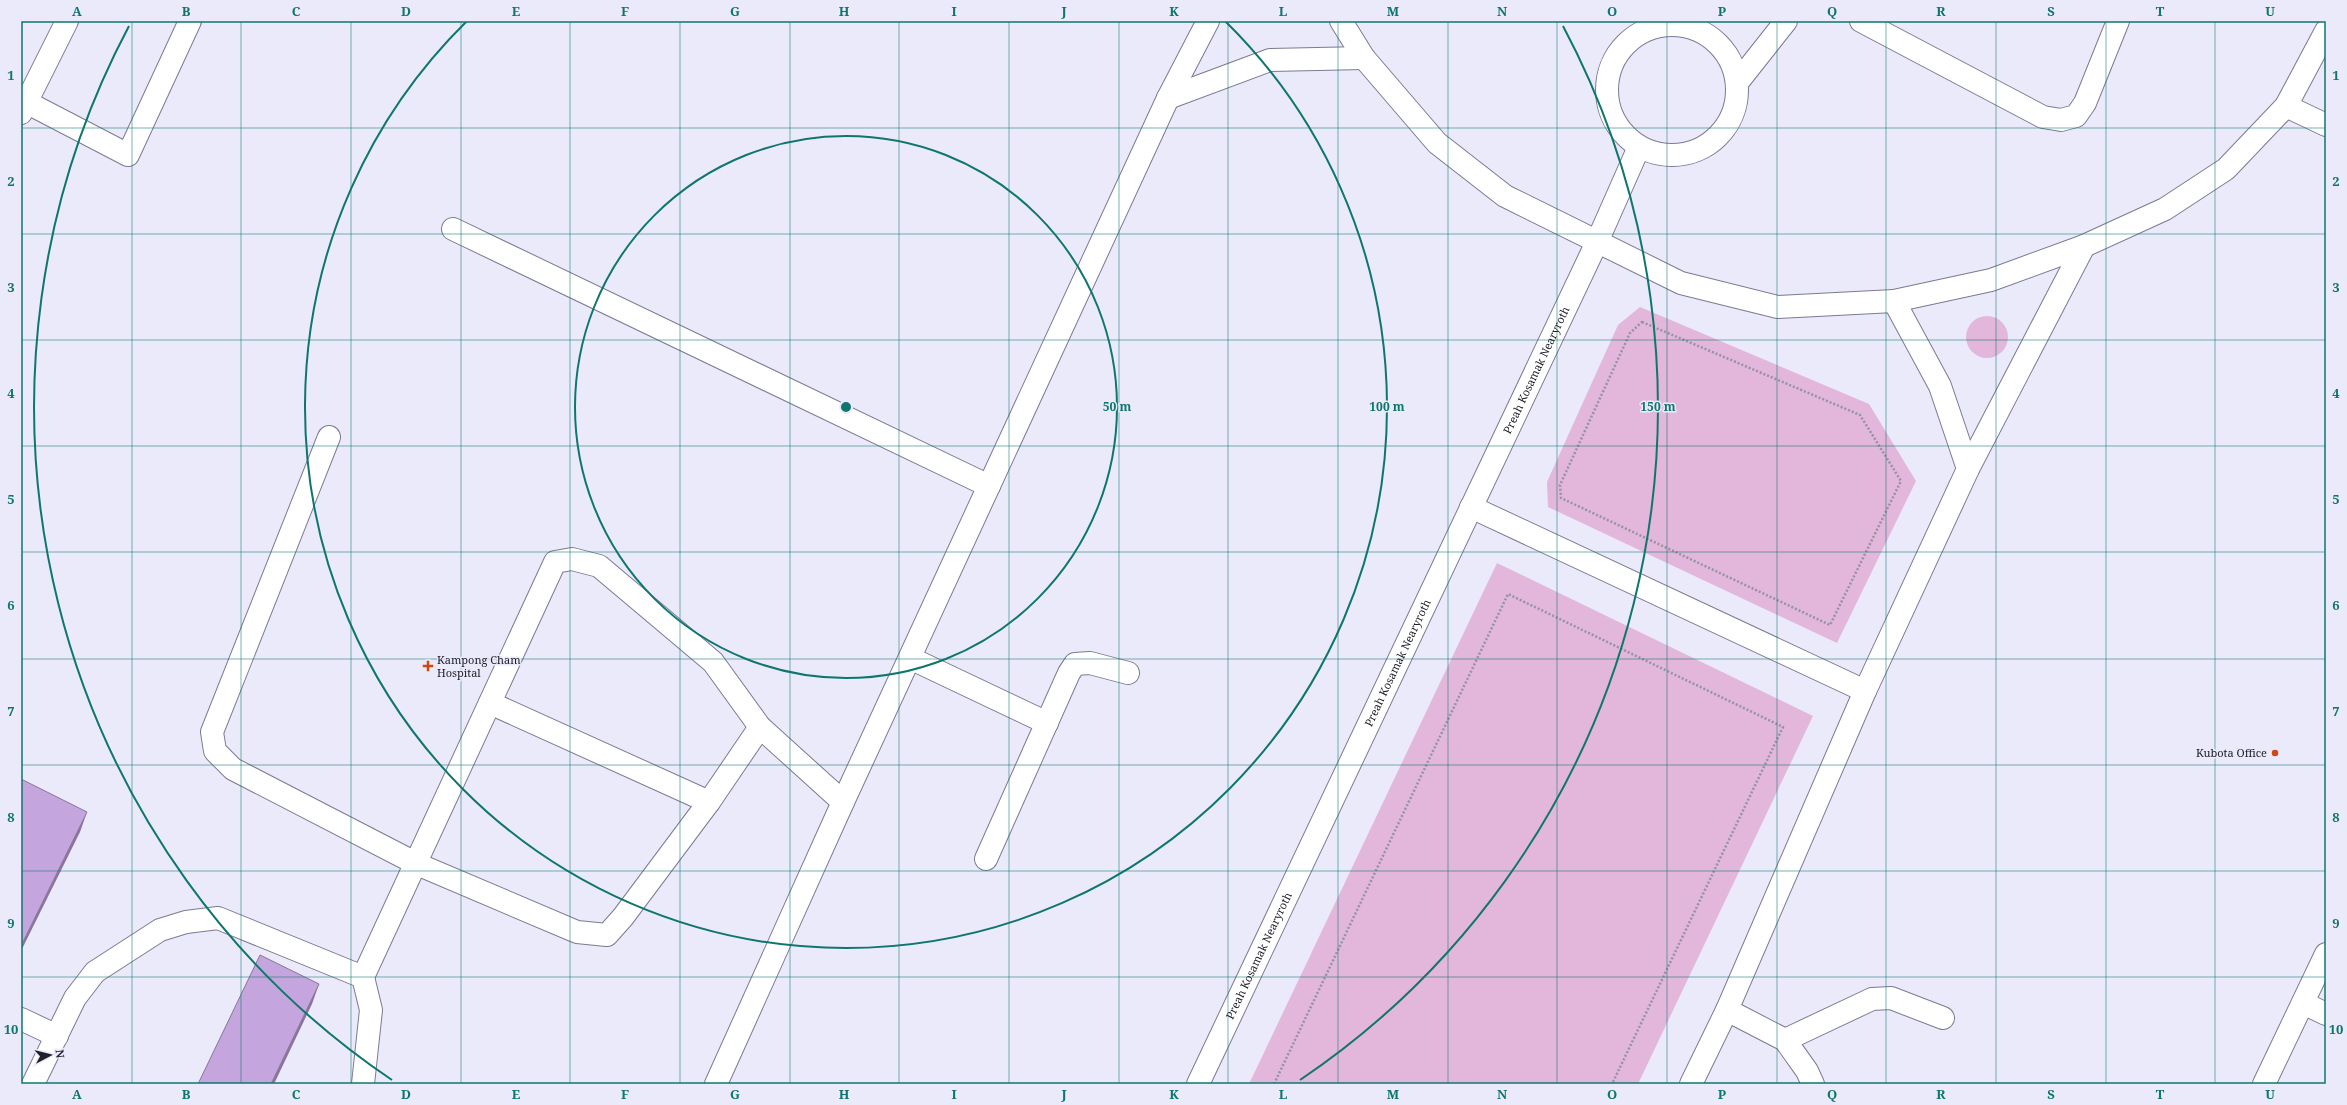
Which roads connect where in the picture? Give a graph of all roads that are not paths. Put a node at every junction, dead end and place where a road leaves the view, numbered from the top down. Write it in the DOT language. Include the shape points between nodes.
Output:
graph roads {
  1 [pos="67,21"];
  2 [pos="190,21"];
  3 [pos="1208,21"];
  4 [pos="1341,21"];
  5 [pos="1786,21"];
  6 [pos="1861,21"];
  7 [pos="2118,21"];
  8 [pos="1665,23"];
  9 [pos="2326,31"];
  10 [pos="1364,58"];
  11 [pos="1737,83"];
  12 [pos="1168,98"];
  13 [pos="2286,106"];
  14 [pos="24,107"];
  15 [pos="2326,125"];
  16 [pos="1639,148"];
  17 [pos="453,229"];
  18 [pos="1597,242"];
  19 [pos="2084,246"];
  20 [pos="1894,301"];
  21 [pos="329,437"];
  22 [pos="1968,469"];
  23 [pos="989,486"];
  24 [pos="1471,507"];
  25 [pos="910,658"];
  26 [pos="1128,673"];
  27 [pos="1865,691"];
  28 [pos="490,703"];
  29 [pos="1047,723"];
  30 [pos="760,727"];
  31 [pos="709,802"];
  32 [pos="843,802"];
  33 [pos="986,858"];
  34 [pos="417,864"];
  35 [pos="2326,954"];
  36 [pos="363,977"];
  37 [pos="2303,1003"];
  38 [pos="1727,1010"];
  39 [pos="2326,1014"];
  40 [pos="1943,1018"];
  41 [pos="21,1019"];
  42 [pos="57,1036"];
  43 [pos="1785,1040"];
  44 [pos="33,1084"];
  45 [pos="363,1084"];
  46 [pos="716,1084"];
  47 [pos="1198,1084"];
  48 [pos="1691,1084"];
  49 [pos="1813,1084"];
  50 [pos="2264,1084"];
  1 -- 14 [label="street"];
  2 -- 14 [label="street" via="128,155"];
  3 -- 12 [label="street"];
  4 -- 10 [label="street"];
  5 -- 11 [label="street"];
  6 -- 7 [label="street" via="2043,117 2061,120 2076,116 2085,103"];
  8 -- 11 [label="street" via="1686,25 1705,33 1721,46 1732,63"];
  8 -- 16 [label="street" via="1645,30 1628,41 1615,57 1607,76 1607,97 1612,118"];
  9 -- 13 [label="street"];
  10 -- 12 [label="street" via="1270,60"];
  10 -- 18 [label="street" via="1438,143 1456,158 1505,196"];
  11 -- 16 [label="street" via="1736,104 1729,123 1716,139 1699,151 1679,156 1659,155"];
  12 -- 23 [label="street"];
  13 -- 15 [label="street"];
  13 -- 19 [label="street" via="2226,169 2165,210"];
  16 -- 18 [label="street, Preah Kosamak Nearyroth"];
  17 -- 23 [label="street"];
  18 -- 20 [label="street" via="1681,283 1778,307"];
  18 -- 24 [label="street, Preah Kosamak Nearyroth"];
  19 -- 20 [label="street" via="1991,280"];
  19 -- 22 [label="street"];
  20 -- 22 [label="street" via="1940,386"];
  21 -- 34 [label="street" via="212,732 215,751 233,769"];
  22 -- 27 [label="street"];
  23 -- 25 [label="street"];
  24 -- 27 [label="street"];
  24 -- 47 [label="street, Preah Kosamak Nearyroth"];
  25 -- 29 [label="street"];
  25 -- 32 [label="street"];
  26 -- 29 [label="street" via="1090,663 1075,664"];
  27 -- 38 [label="street"];
  28 -- 30 [label="street" via="555,562 572,559 599,566 712,662"];
  28 -- 31 [label="street"];
  28 -- 34 [label="street"];
  29 -- 33 [label="street"];
  30 -- 31 [label="street"];
  30 -- 32 [label="street"];
  31 -- 34 [label="street" via="607,935 577,932"];
  32 -- 46 [label="street"];
  34 -- 36 [label="street"];
  35 -- 37 [label="street"];
  36 -- 42 [label="street" via="218,918 186,922 160,930 94,972 76,998"];
  36 -- 45 [label="street" via="371,1010"];
  37 -- 39 [label="street"];
  37 -- 50 [label="street"];
  38 -- 43 [label="street"];
  38 -- 48 [label="street"];
  40 -- 43 [label="street" via="1891,998 1872,999"];
  41 -- 42 [label="street"];
  42 -- 44 [label="street"];
  43 -- 49 [label="street"];
}
